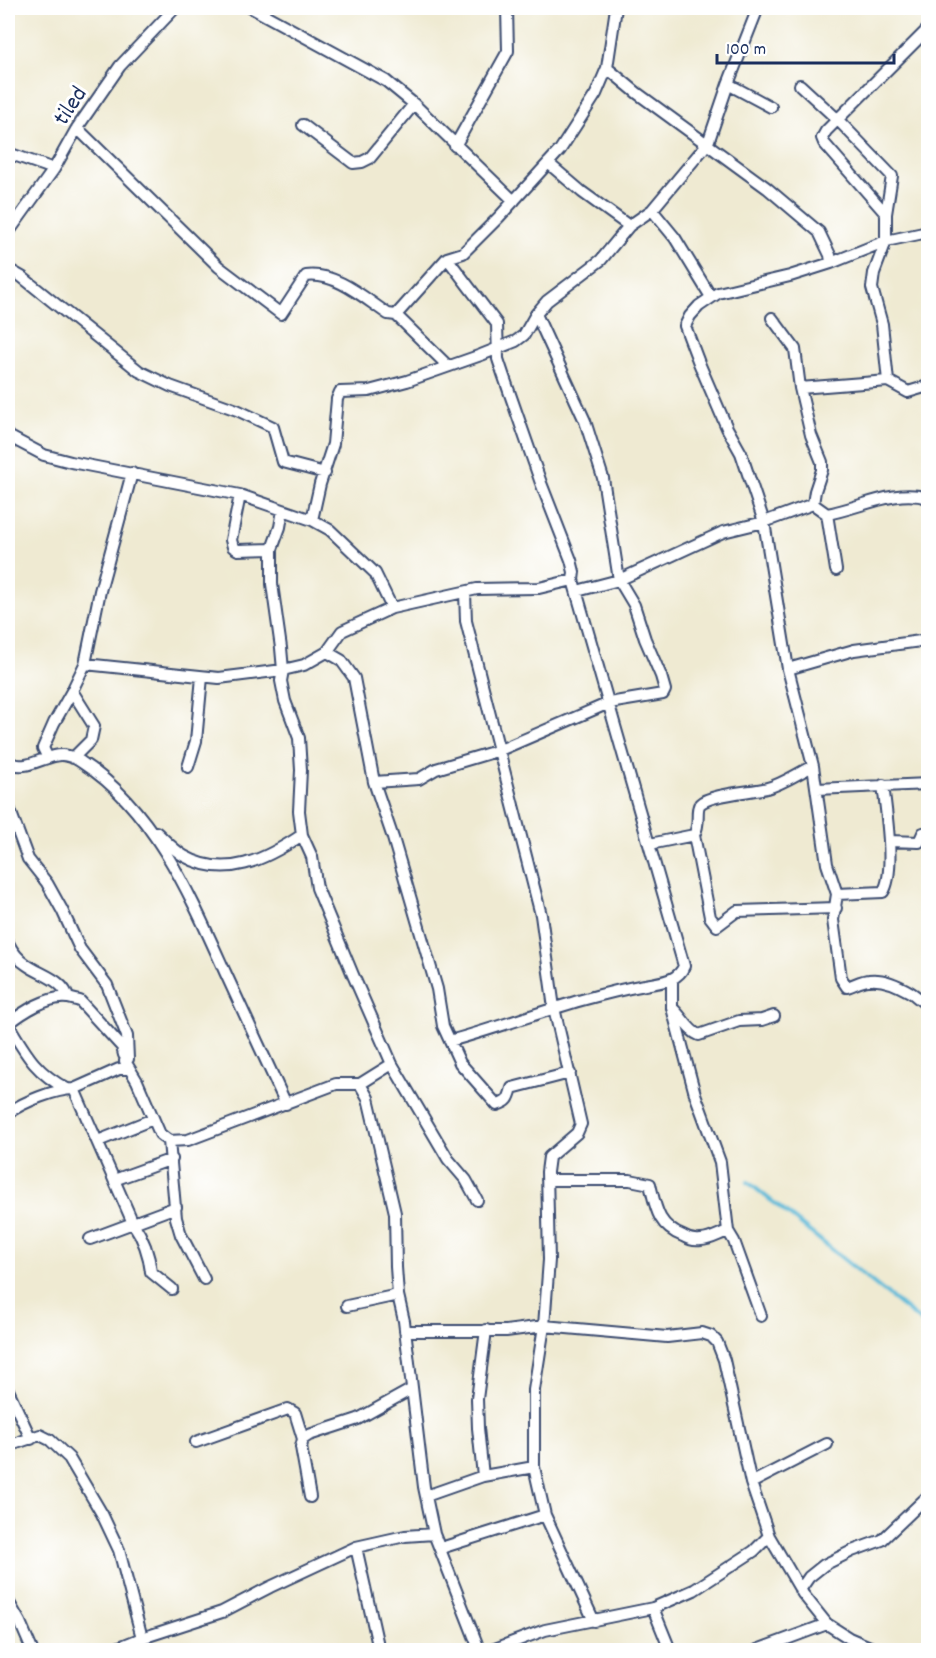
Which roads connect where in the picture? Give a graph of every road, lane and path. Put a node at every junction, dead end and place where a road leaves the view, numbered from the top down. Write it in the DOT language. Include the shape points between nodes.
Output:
graph roads {
  1 [pos="175,8"];
  2 [pos="252,8"];
  3 [pos="507,8"];
  4 [pos="613,8"];
  5 [pos="758,8"];
  6 [pos="928,29"];
  7 [pos="608,68"];
  8 [pos="728,84"];
  9 [pos="800,85"];
  10 [pos="414,104"];
  11 [pos="771,107"];
  12 [pos="838,120"];
  13 [pos="303,125"];
  14 [pos="77,128"];
  15 [pos="708,143"];
  16 [pos="455,146"];
  17 [pos="8,153"];
  18 [pos="548,163"];
  19 [pos="54,169"];
  20 [pos="514,201"];
  21 [pos="652,210"];
  22 [pos="886,214"];
  23 [pos="629,226"];
  24 [pos="928,232"];
  25 [pos="8,233"];
  26 [pos="886,241"];
  27 [pos="464,253"];
  28 [pos="447,258"];
  29 [pos="831,263"];
  30 [pos="8,269"];
  31 [pos="459,274"];
  32 [pos="711,297"];
  33 [pos="536,314"];
  34 [pos="396,315"];
  35 [pos="772,318"];
  36 [pos="498,347"];
  37 [pos="481,355"];
  38 [pos="498,359"];
  39 [pos="448,366"];
  40 [pos="888,381"];
  41 [pos="928,386"];
  42 [pos="800,388"];
  43 [pos="8,436"];
  44 [pos="132,473"];
  45 [pos="325,473"];
  46 [pos="240,495"];
  47 [pos="928,498"];
  48 [pos="317,501"];
  49 [pos="813,504"];
  50 [pos="288,512"];
  51 [pos="827,514"];
  52 [pos="312,520"];
  53 [pos="764,522"];
  54 [pos="272,549"];
  55 [pos="836,570"];
  56 [pos="573,580"];
  57 [pos="619,580"];
  58 [pos="577,591"];
  59 [pos="465,592"];
  60 [pos="392,608"];
  61 [pos="342,631"];
  62 [pos="928,640"];
  63 [pos="327,652"];
  64 [pos="338,658"];
  65 [pos="85,664"];
  66 [pos="788,669"];
  67 [pos="283,670"];
  68 [pos="202,677"];
  69 [pos="72,691"];
  70 [pos="609,703"];
  71 [pos="500,750"];
  72 [pos="48,758"];
  73 [pos="73,758"];
  74 [pos="813,766"];
  75 [pos="9,767"];
  76 [pos="188,767"];
  77 [pos="374,782"];
  78 [pos="928,784"];
  79 [pos="883,785"];
  80 [pos="816,789"];
  81 [pos="8,806"];
  82 [pos="149,826"];
  83 [pos="928,832"];
  84 [pos="694,835"];
  85 [pos="302,836"];
  86 [pos="889,841"];
  87 [pos="650,844"];
  88 [pos="837,894"];
  89 [pos="836,908"];
  90 [pos="8,947"];
  91 [pos="672,980"];
  92 [pos="68,998"];
  93 [pos="928,1005"];
  94 [pos="554,1008"];
  95 [pos="672,1008"];
  96 [pos="774,1016"];
  97 [pos="8,1024"];
  98 [pos="450,1041"];
  99 [pos="392,1064"];
  100 [pos="127,1065"];
  101 [pos="570,1073"];
  102 [pos="360,1084"];
  103 [pos="70,1089"];
  104 [pos="286,1104"];
  105 [pos="8,1113"];
  106 [pos="153,1119"];
  107 [pos="98,1141"];
  108 [pos="169,1142"];
  109 [pos="172,1159"];
  110 [pos="114,1180"];
  111 [pos="547,1180"];
  112 [pos="477,1200"];
  113 [pos="176,1207"];
  114 [pos="133,1223"];
  115 [pos="728,1231"];
  116 [pos="90,1239"];
  117 [pos="204,1279"];
  118 [pos="172,1289"];
  119 [pos="398,1295"];
  120 [pos="347,1306"];
  121 [pos="761,1316"];
  122 [pos="544,1326"];
  123 [pos="486,1330"];
  124 [pos="405,1331"];
  125 [pos="412,1389"];
  126 [pos="8,1390"];
  127 [pos="31,1439"];
  128 [pos="303,1439"];
  129 [pos="196,1442"];
  130 [pos="826,1444"];
  131 [pos="8,1446"];
  132 [pos="534,1467"];
  133 [pos="483,1476"];
  134 [pos="751,1483"];
  135 [pos="426,1496"];
  136 [pos="310,1497"];
  137 [pos="928,1498"];
  138 [pos="545,1515"];
  139 [pos="434,1533"];
  140 [pos="769,1536"];
  141 [pos="356,1547"];
  142 [pos="441,1548"];
  143 [pos="800,1590"];
  144 [pos="8,1601"];
  145 [pos="653,1608"];
  146 [pos="594,1621"];
  147 [pos="8,1622"];
  148 [pos="20,1622"];
  149 [pos="827,1624"];
  150 [pos="142,1638"];
  151 [pos="32,1650"];
  152 [pos="112,1650"];
  153 [pos="379,1650"];
  154 [pos="479,1650"];
  155 [pos="492,1650"];
  156 [pos="670,1650"];
  157 [pos="757,1650"];
  158 [pos="876,1650"];
  1 -- 14 [label="street, tiled" via="120,66"];
  2 -- 10 [label="street" via="386,81"];
  3 -- 16 [label="street" via="508,51"];
  4 -- 7 [label="street"];
  5 -- 8 [label="street"];
  6 -- 12 [label="street"];
  7 -- 15 [label="street"];
  7 -- 18 [label="street" via="596,94"];
  8 -- 11 [label="street"];
  8 -- 15 [label="street"];
  9 -- 12 [label="street"];
  10 -- 13 [label="street" via="370,158 362,162 353,163"];
  10 -- 16 [label="street"];
  12 -- 22 [label="street" via="892,176"];
  12 -- 22 [label="street" via="826,131 824,143"];
  14 -- 19 [label="street, tiled"];
  14 -- 34 [label="street" via="219,267 281,314 306,276 319,274"];
  15 -- 21 [label="street"];
  15 -- 29 [label="street" via="819,232"];
  16 -- 20 [label="street"];
  17 -- 19 [label="street"];
  18 -- 20 [label="street"];
  18 -- 23 [label="street"];
  19 -- 25 [label="street, tiled"];
  20 -- 27 [label="street"];
  21 -- 23 [label="street"];
  21 -- 32 [label="street" via="675,238"];
  22 -- 26 [label="street"];
  23 -- 33 [label="street" via="601,260"];
  24 -- 26 [label="street"];
  26 -- 29 [label="street"];
  26 -- 40 [label="street" via="872,288 882,324"];
  27 -- 28 [label="street"];
  27 -- 31 [label="street"];
  28 -- 31 [label="street"];
  28 -- 34 [label="street"];
  29 -- 32 [label="street"];
  30 -- 45 [label="street" via="139,371 273,427 283,462"];
  31 -- 36 [label="street" via="497,324"];
  32 -- 53 [label="street" via="690,316 686,326 741,453"];
  33 -- 36 [label="street" via="524,335"];
  33 -- 57 [label="street" via="585,421 603,478"];
  34 -- 39 [label="street"];
  35 -- 42 [label="street" via="795,349"];
  36 -- 37 [label="street"];
  36 -- 38 [label="street"];
  37 -- 38 [label="street"];
  37 -- 39 [label="street"];
  38 -- 56 [label="street" via="571,560"];
  39 -- 45 [label="street" via="369,391 340,392"];
  40 -- 41 [label="street" via="908,392"];
  40 -- 42 [label="street"];
  42 -- 49 [label="street" via="822,462"];
  43 -- 44 [label="street" via="44,455"];
  44 -- 46 [label="street"];
  44 -- 65 [label="street"];
  45 -- 48 [label="street"];
  46 -- 50 [label="street"];
  46 -- 54 [label="street" via="233,547"];
  47 -- 51 [label="street" via="896,496"];
  48 -- 50 [label="street"];
  48 -- 52 [label="street"];
  49 -- 51 [label="street"];
  49 -- 53 [label="street"];
  50 -- 52 [label="street"];
  50 -- 54 [label="street"];
  51 -- 55 [label="street"];
  52 -- 60 [label="street" via="330,530 375,573"];
  53 -- 57 [label="street" via="723,532"];
  53 -- 66 [label="street"];
  54 -- 67 [label="street" via="272,584"];
  56 -- 58 [label="street"];
  56 -- 59 [label="street" via="539,588"];
  57 -- 58 [label="street"];
  57 -- 70 [label="street" via="634,605 665,690 663,694"];
  58 -- 70 [label="street"];
  59 -- 60 [label="street"];
  59 -- 71 [label="street" via="466,621"];
  60 -- 61 [label="street"];
  61 -- 63 [label="street"];
  61 -- 64 [label="street"];
  62 -- 66 [label="street" via="854,650"];
  63 -- 64 [label="street"];
  63 -- 67 [label="street" via="304,665"];
  64 -- 77 [label="street" via="354,678"];
  65 -- 68 [label="street"];
  65 -- 69 [label="street"];
  66 -- 74 [label="street"];
  67 -- 68 [label="street"];
  67 -- 85 [label="street" via="285,701 299,738"];
  68 -- 76 [label="street" via="196,741"];
  69 -- 72 [label="street" via="43,748"];
  69 -- 73 [label="street" via="94,726 91,740"];
  70 -- 71 [label="street"];
  70 -- 87 [label="street"];
  71 -- 77 [label="street" via="436,769 419,779"];
  71 -- 94 [label="street" via="541,915"];
  72 -- 73 [label="street"];
  72 -- 75 [label="street"];
  73 -- 82 [label="street" via="121,792"];
  74 -- 80 [label="street"];
  74 -- 84 [label="street" via="769,788 701,803"];
  77 -- 98 [label="street" via="417,917"];
  78 -- 79 [label="street"];
  79 -- 80 [label="street"];
  79 -- 86 [label="street"];
  80 -- 88 [label="street" via="826,864"];
  81 -- 100 [label="street" via="28,859 47,883 80,949 107,985 127,1036"];
  82 -- 85 [label="street" via="183,856 228,868 258,860"];
  82 -- 104 [label="street" via="197,912"];
  83 -- 86 [label="street" via="923,833 919,842"];
  84 -- 87 [label="street"];
  84 -- 89 [label="street" via="710,917 717,926 737,911"];
  85 -- 99 [label="street" via="312,857 317,888"];
  86 -- 88 [label="street" via="887,886 883,892"];
  87 -- 91 [label="street" via="684,966"];
  88 -- 89 [label="street"];
  89 -- 93 [label="street" via="834,930 844,986 880,980"];
  90 -- 92 [label="street" via="24,964 59,984"];
  91 -- 94 [label="street"];
  91 -- 95 [label="street"];
  92 -- 97 [label="street" via="56,996"];
  92 -- 100 [label="street" via="80,1001 108,1030 122,1047"];
  94 -- 98 [label="street"];
  94 -- 101 [label="street"];
  95 -- 96 [label="street" via="699,1035 739,1021"];
  95 -- 115 [label="street" via="695,1094 720,1162"];
  97 -- 103 [label="street" via="36,1067 48,1079"];
  98 -- 101 [label="street" via="460,1063 497,1105 509,1100 512,1088"];
  99 -- 102 [label="street"];
  99 -- 112 [label="street"];
  100 -- 103 [label="street"];
  100 -- 106 [label="street"];
  101 -- 111 [label="street" via="580,1124 577,1133 549,1157"];
  102 -- 104 [label="street" via="336,1084"];
  102 -- 119 [label="street" via="368,1098 395,1213"];
  103 -- 105 [label="street"];
  103 -- 107 [label="street"];
  104 -- 108 [label="street" via="188,1140"];
  106 -- 107 [label="street"];
  106 -- 108 [label="street"];
  107 -- 110 [label="street"];
  108 -- 109 [label="street"];
  109 -- 110 [label="street"];
  109 -- 113 [label="street"];
  110 -- 114 [label="street"];
  111 -- 115 [label="street" via="630,1180 650,1184 656,1211 668,1230 698,1240"];
  111 -- 122 [label="street" via="549,1260"];
  113 -- 114 [label="street"];
  113 -- 117 [label="street" via="181,1235"];
  114 -- 116 [label="street"];
  114 -- 118 [label="street" via="150,1255 151,1272"];
  115 -- 121 [label="street"];
  119 -- 120 [label="street"];
  119 -- 124 [label="street"];
  122 -- 123 [label="street"];
  122 -- 132 [label="street" via="534,1390"];
  122 -- 134 [label="street" via="667,1337 702,1333 711,1336 724,1360"];
  123 -- 124 [label="street"];
  123 -- 133 [label="street" via="477,1399"];
  124 -- 125 [label="street"];
  125 -- 128 [label="street" via="358,1419"];
  125 -- 135 [label="street"];
  126 -- 127 [label="street"];
  127 -- 131 [label="street"];
  127 -- 150 [label="street" via="40,1435 69,1458 102,1514 119,1550"];
  128 -- 129 [label="street" via="295,1413 288,1409"];
  128 -- 136 [label="street"];
  130 -- 134 [label="street"];
  132 -- 133 [label="street"];
  132 -- 138 [label="street"];
  133 -- 135 [label="street"];
  134 -- 140 [label="street"];
  135 -- 139 [label="street"];
  137 -- 143 [label="street" via="882,1540 824,1566"];
  138 -- 142 [label="street"];
  138 -- 146 [label="street"];
  139 -- 141 [label="street"];
  139 -- 142 [label="street"];
  140 -- 143 [label="street"];
  140 -- 145 [label="street" via="754,1551 694,1590"];
  141 -- 150 [label="street" via="222,1612"];
  141 -- 153 [label="street"];
  142 -- 154 [label="street"];
  143 -- 149 [label="street"];
  144 -- 148 [label="street"];
  145 -- 146 [label="street"];
  145 -- 156 [label="street"];
  146 -- 155 [label="street" via="545,1630"];
  147 -- 148 [label="street"];
  148 -- 151 [label="street"];
  149 -- 157 [label="street"];
  149 -- 158 [label="street"];
  150 -- 152 [label="street"];
}
